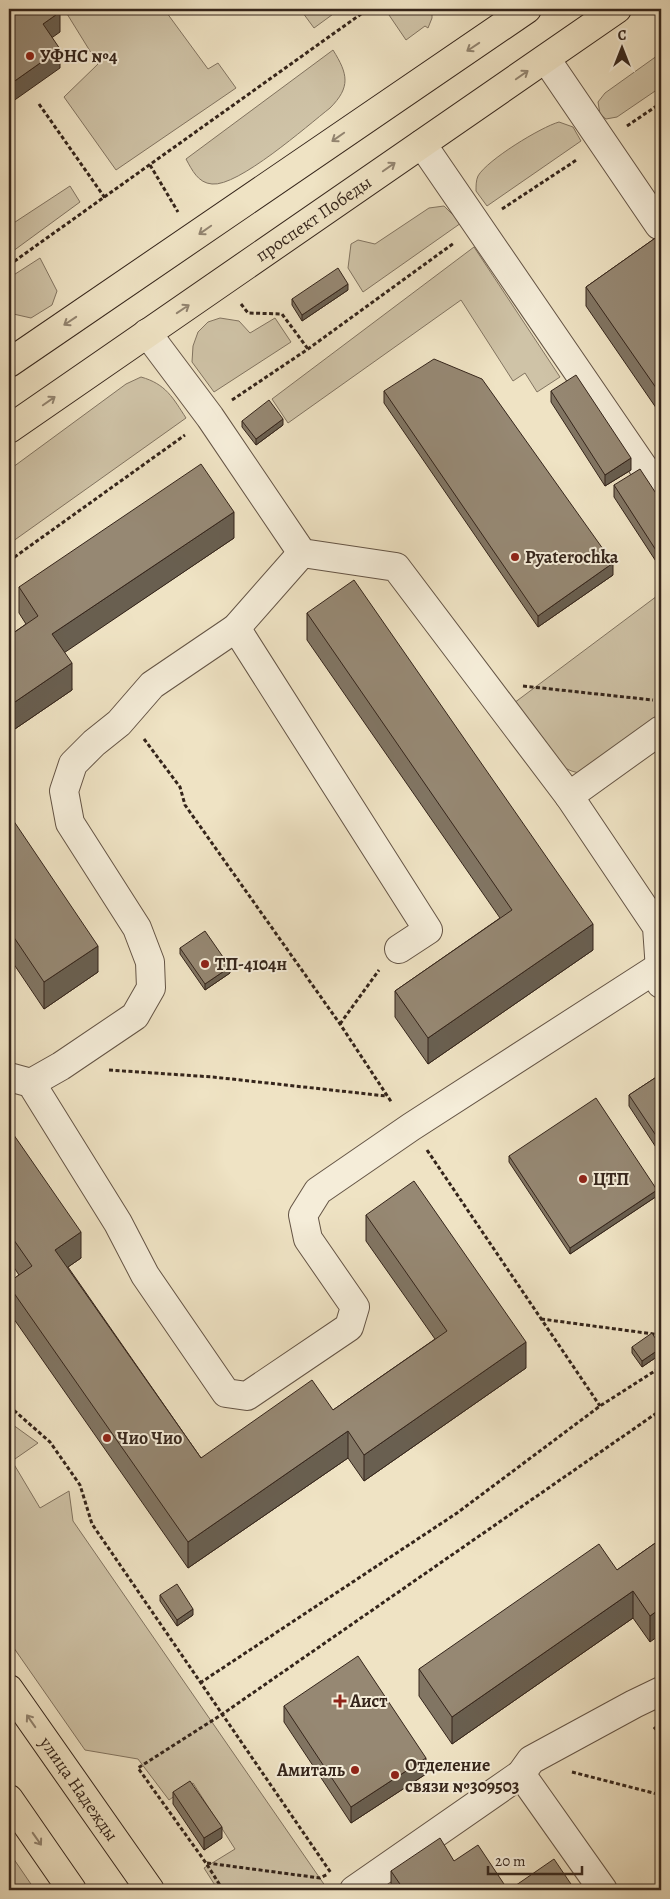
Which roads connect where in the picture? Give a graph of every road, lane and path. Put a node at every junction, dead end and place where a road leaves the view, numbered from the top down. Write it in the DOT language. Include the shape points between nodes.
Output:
graph roads {
  1 [pos="368,9"];
  2 [pos="527,9"];
  3 [pos="617,9"];
  4 [pos="546,59"];
  5 [pos="661,103"];
  6 [pos="39,104"];
  7 [pos="604,141"];
  8 [pos="422,144"];
  9 [pos="105,198"];
  10 [pos="480,225"];
  11 [pos="659,225"];
  12 [pos="9,265"];
  13 [pos="147,333"];
  14 [pos="9,361"];
  15 [pos="210,417"];
  16 [pos="9,429"];
  17 [pos="661,493"];
  18 [pos="302,552"];
  19 [pos="9,561"];
  20 [pos="236,628"];
  21 [pos="127,714"];
  22 [pos="661,730"];
  23 [pos="569,796"];
  24 [pos="399,948"];
  25 [pos="660,976"];
  26 [pos="340,1024"];
  27 [pos="61,1066"];
  28 [pos="20,1080"];
  29 [pos="386,1096"];
  30 [pos="411,1127"];
  31 [pos="540,1318"];
  32 [pos="661,1335"];
  33 [pos="661,1367"];
  34 [pos="9,1406"];
  35 [pos="600,1406"];
  36 [pos="661,1410"];
  37 [pos="200,1683"];
  38 [pos="9,1690"];
  39 [pos="661,1691"];
  40 [pos="221,1714"];
  41 [pos="526,1767"];
  42 [pos="661,1795"];
  43 [pos="9,1799"];
  44 [pos="206,1863"];
  45 [pos="331,1872"];
  46 [pos="344,1884"];
  47 [pos="72,1890"];
  48 [pos="150,1890"];
  49 [pos="223,1890"];
  50 [pos="604,1890"];
  1 -- 9 [label="path"];
  2 -- 14 [label="main road, one-way"];
  3 -- 4 [label="main road, проспект Победы"];
  4 -- 7 [label="lane"];
  8 -- 4 [label="main road, проспект Победы, one-way"];
  5 -- 7 [label="path"];
  6 -- 9 [label="path"];
  7 -- 10 [label="path"];
  7 -- 11 [label="lane"];
  8 -- 10 [label="lane"];
  13 -- 8 [label="main road, проспект Победы, one-way"];
  9 -- 12 [label="path"];
  10 -- 15 [label="path"];
  10 -- 17 [label="lane"];
  13 -- 15 [label="lane"];
  16 -- 13 [label="main road, проспект Победы, one-way"];
  15 -- 18 [label="lane"];
  15 -- 19 [label="path"];
  18 -- 20 [label="lane"];
  18 -- 23 [label="lane" via="396,566"];
  20 -- 21 [label="lane" via="152,685"];
  20 -- 24 [label="lane" via="428,930"];
  21 -- 26 [label="path" via="180,787 185,805"];
  21 -- 27 [label="lane" via="73,764 64,790 70,823 138,928 150,962 150,988 135,1016"];
  22 -- 23 [label="lane"];
  23 -- 25 [label="lane" via="657,927"];
  24 -- 26 [label="path" via="383,964"];
  25 -- 30 [label="lane"];
  26 -- 29 [label="path"];
  27 -- 28 [label="lane"];
  27 -- 29 [label="path" via="213,1077"];
  28 -- 30 [label="lane" via="118,1223 156,1291 226,1393 247,1396 349,1327 355,1307 308,1238 303,1215 318,1191"];
  29 -- 30 [label="path"];
  30 -- 31 [label="path"];
  31 -- 32 [label="path"];
  31 -- 35 [label="path"];
  33 -- 35 [label="path"];
  34 -- 37 [label="path" via="50,1442 80,1485 92,1524"];
  35 -- 37 [label="path" via="457,1513"];
  36 -- 40 [label="path"];
  37 -- 40 [label="path"];
  48 -- 38 [label="main road, улица Надежды, one-way"];
  39 -- 41 [label="lane"];
  40 -- 44 [label="path" via="138,1768"];
  40 -- 45 [label="path"];
  41 -- 42 [label="path"];
  41 -- 46 [label="lane"];
  41 -- 50 [label="lane"];
  43 -- 47 [label="main road, one-way"];
  44 -- 45 [label="path" via="320,1878"];
  44 -- 49 [label="path"];
  45 -- 46 [label="path"];
}
